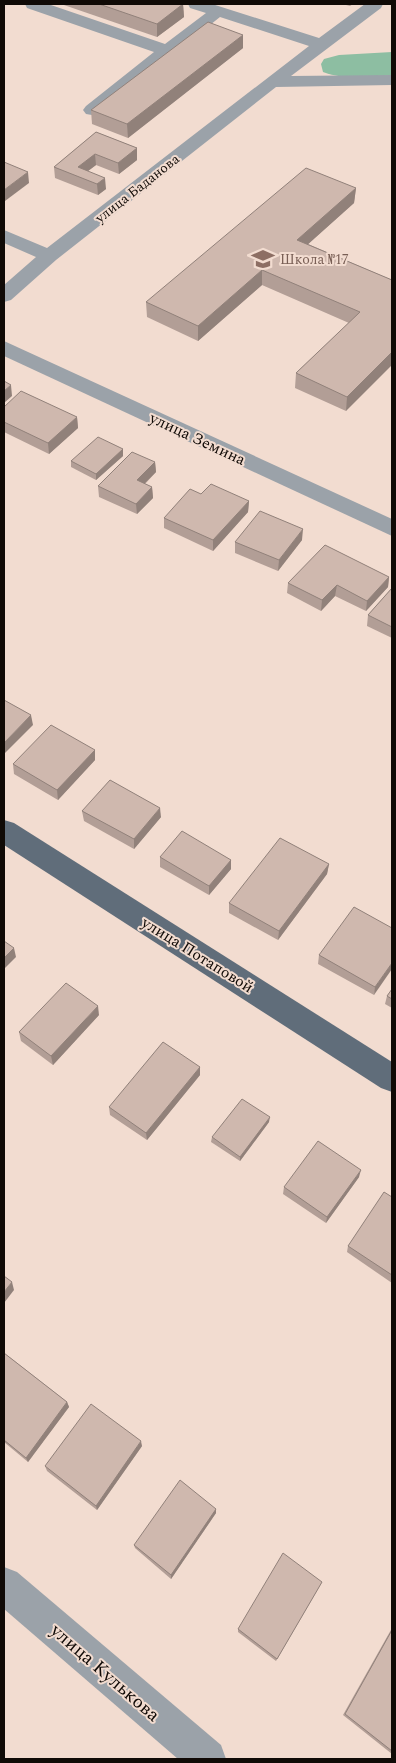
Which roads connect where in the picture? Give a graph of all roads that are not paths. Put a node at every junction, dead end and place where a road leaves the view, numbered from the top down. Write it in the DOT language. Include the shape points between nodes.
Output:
graph roads {
  1 [pos="33,4"];
  2 [pos="196,4"];
  3 [pos="375,4"];
  4 [pos="218,11"];
  5 [pos="320,44"];
  6 [pos="167,51"];
  7 [pos="392,80"];
  8 [pos="272,82"];
  9 [pos="92,110"];
  10 [pos="4,236"];
  11 [pos="49,256"];
  12 [pos="4,296"];
  13 [pos="4,348"];
  14 [pos="392,528"];
  15 [pos="4,830"];
  16 [pos="392,1078"];
  17 [pos="4,1585"];
  18 [pos="208,1759"];
  1 -- 6 [label="street"];
  2 -- 4 [label="street"];
  3 -- 5 [label="street, улица Баданова"];
  4 -- 5 [label="street"];
  4 -- 6 [label="street"];
  5 -- 8 [label="street, улица Баданова"];
  6 -- 9 [label="street"];
  7 -- 8 [label="street"];
  8 -- 11 [label="street, улица Баданова"];
  10 -- 11 [label="street"];
  11 -- 12 [label="street, улица Баданова"];
  13 -- 14 [label="street, улица Земина"];
  15 -- 16 [label="main road, улица Потаповой"];
  17 -- 18 [label="street, улица Кулькова"];
}
